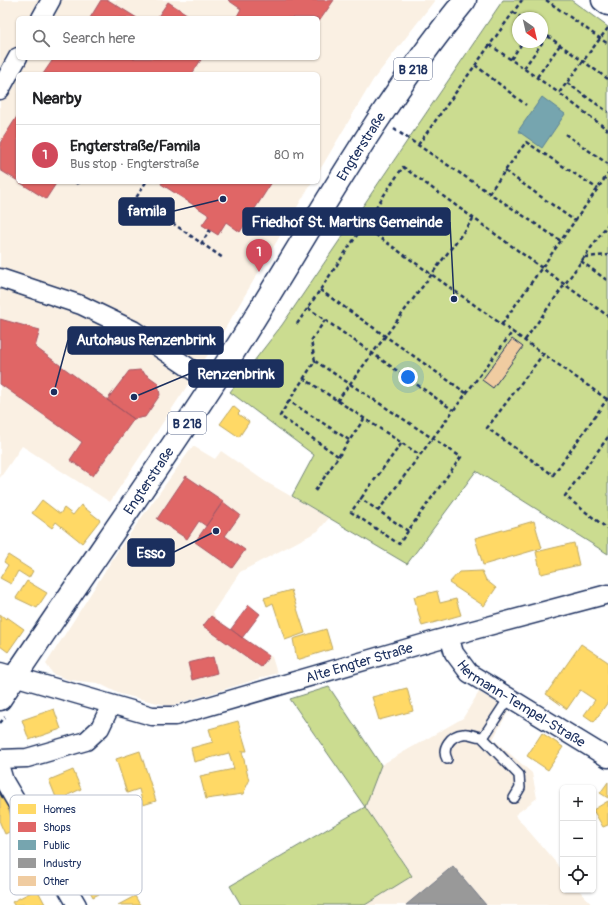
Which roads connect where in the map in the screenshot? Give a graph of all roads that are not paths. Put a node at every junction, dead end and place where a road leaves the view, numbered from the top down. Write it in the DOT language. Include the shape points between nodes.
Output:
graph roads {
  1 [pos="51,0"];
  2 [pos="465,0"];
  3 [pos="603,0"];
  4 [pos="608,4"];
  5 [pos="42,16"];
  6 [pos="16,60"];
  7 [pos="0,90"];
  8 [pos="0,278"];
  9 [pos="213,384"];
  10 [pos="608,594"];
  11 [pos="449,636"];
  12 [pos="7,674"];
  13 [pos="509,698"];
  14 [pos="0,699"];
  15 [pos="111,705"];
  16 [pos="482,738"];
  17 [pos="608,758"];
  18 [pos="0,759"];
  19 [pos="447,759"];
  20 [pos="0,768"];
  21 [pos="12,795"];
  22 [pos="514,798"];
  23 [pos="71,895"];
  24 [pos="77,905"];
  1 -- 5 [label="street"];
  2 -- 9 [label="main road, Engterstraße / B 218" via="434,39 379,119"];
  3 -- 4 [label="main road"];
  6 -- 7 [label="street"];
  8 -- 9 [label="street" via="81,305 133,330"];
  9 -- 12 [label="main road, Engterstraße / B 218"];
  10 -- 11 [label="street, Alte Engter Straße"];
  11 -- 13 [label="street, Hermann-Tempel-Straße" via="454,653 469,673"];
  11 -- 15 [label="street, Alte Engter Straße" via="175,716 152,716"];
  12 -- 14 [label="main road, Engterstraße / B 218"];
  12 -- 15 [label="street, Alte Engter Straße"];
  13 -- 16 [label="lane"];
  13 -- 17 [label="street, Hermann-Tempel-Straße"];
  15 -- 18 [label="street" via="100,728 86,741 27,758"];
  16 -- 19 [label="lane" via="465,733 454,737 446,744"];
  16 -- 22 [label="lane" via="520,775 520,788"];
  20 -- 21 [label="street"];
  23 -- 24 [label="street"];
}
